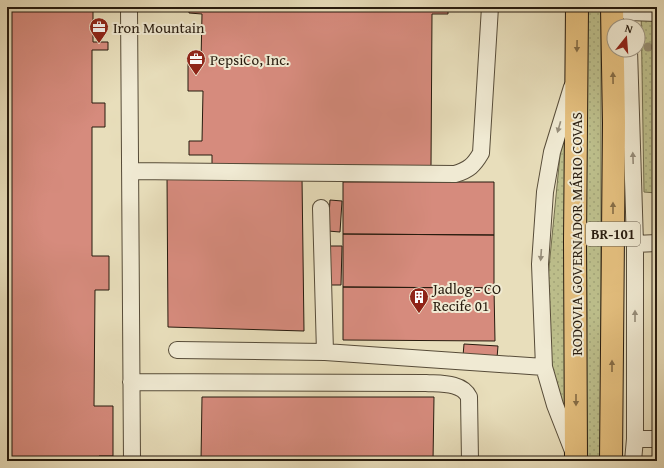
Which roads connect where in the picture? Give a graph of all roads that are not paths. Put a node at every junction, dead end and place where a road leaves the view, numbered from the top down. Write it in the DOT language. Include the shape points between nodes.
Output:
graph roads {
  1 [pos="129,7"];
  2 [pos="490,7"];
  3 [pos="577,7"];
  4 [pos="624,13"];
  5 [pos="657,13"];
  6 [pos="629,58"];
  7 [pos="576,76"];
  8 [pos="130,171"];
  9 [pos="321,208"];
  10 [pos="657,243"];
  11 [pos="635,244"];
  12 [pos="177,350"];
  13 [pos="325,352"];
  14 [pos="544,367"];
  15 [pos="131,382"];
  16 [pos="612,401"];
  17 [pos="636,439"];
  18 [pos="657,439"];
  19 [pos="576,459"];
  20 [pos="132,461"];
  21 [pos="470,461"];
  22 [pos="611,461"];
  23 [pos="633,461"];
  1 -- 8 [label="street"];
  2 -- 8 [label="street" via="482,153 475,164 467,170 455,174"];
  3 -- 7 [label="highway, RODOVIA GOVERNADOR MÁRIO COVAS / BR-101, one-way"];
  4 -- 5 [label="street"];
  16 -- 4 [label="highway, BR-101, one-way" via="614,130"];
  11 -- 6 [label="street, one-way"];
  7 -- 14 [label="street, one-way" via="552,152 545,192 540,264"];
  7 -- 19 [label="highway, RODOVIA GOVERNADOR MÁRIO COVAS / BR-101, one-way"];
  8 -- 15 [label="street"];
  9 -- 13 [label="street"];
  10 -- 11 [label="street"];
  17 -- 11 [label="street, one-way"];
  12 -- 13 [label="street"];
  13 -- 14 [label="street"];
  14 -- 19 [label="street" via="555,405"];
  15 -- 20 [label="street"];
  15 -- 21 [label="street" via="426,383 452,386 463,390 469,397"];
  16 -- 17 [label="street"];
  16 -- 22 [label="highway, BR-101"];
  17 -- 18 [label="street"];
  17 -- 23 [label="street"];
}
